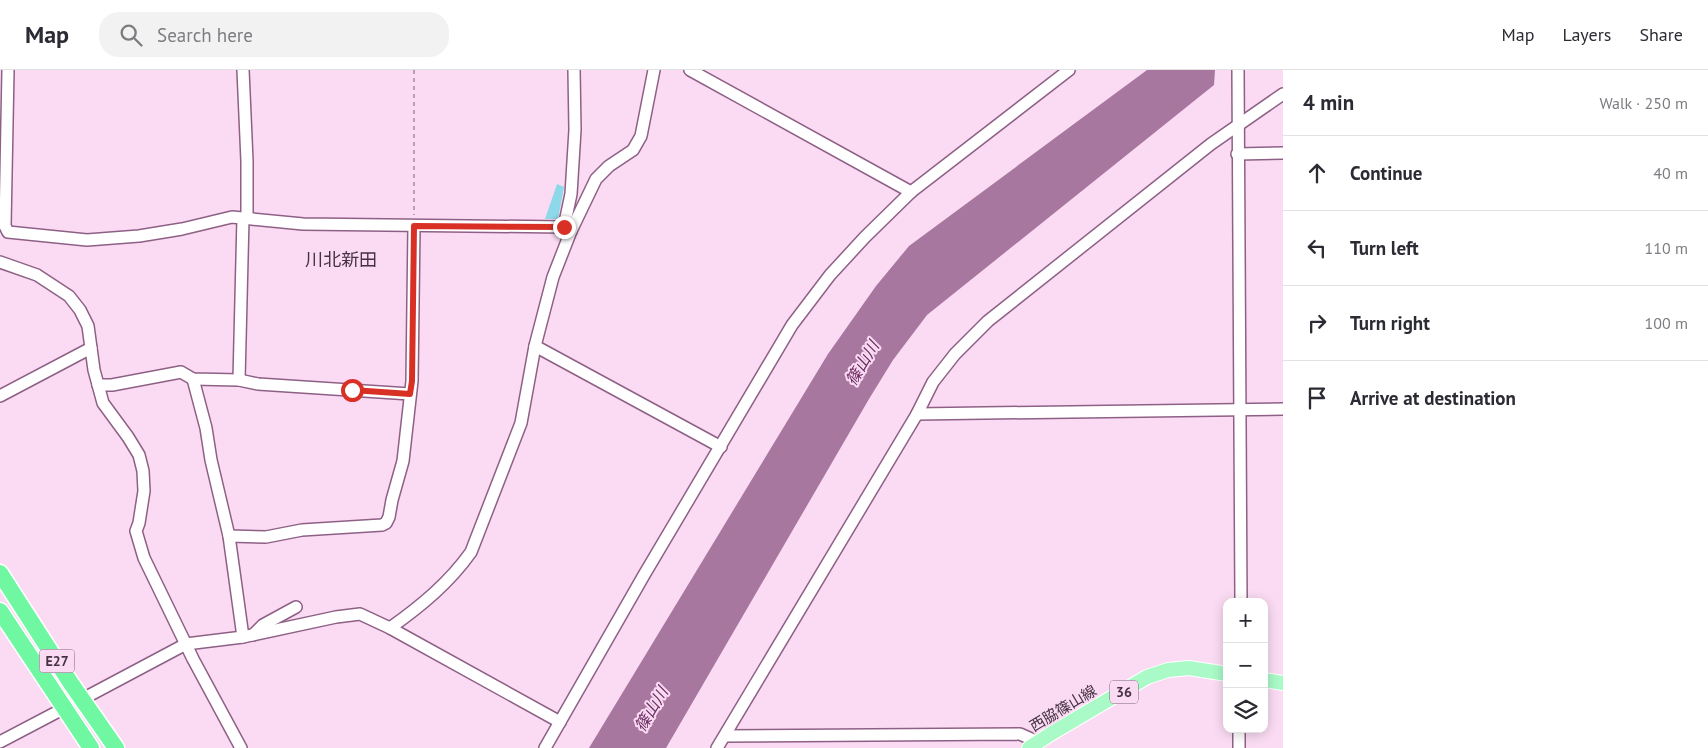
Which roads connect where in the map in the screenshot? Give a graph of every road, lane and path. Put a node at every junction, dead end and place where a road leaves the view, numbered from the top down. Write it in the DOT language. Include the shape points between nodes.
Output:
graph roads {
  1 [pos="8,70"];
  2 [pos="243,70"];
  3 [pos="414,70"];
  4 [pos="574,70"];
  5 [pos="654,70"];
  6 [pos="690,70"];
  7 [pos="1069,70"];
  8 [pos="1238,70"];
  9 [pos="1283,94"];
  10 [pos="1238,122"];
  11 [pos="1283,153"];
  12 [pos="1237,154"];
  13 [pos="911,192"];
  14 [pos="245,218"];
  15 [pos="414,226"];
  16 [pos="568,229"];
  17 [pos="0,262"];
  18 [pos="535,346"];
  19 [pos="91,348"];
  20 [pos="193,380"];
  21 [pos="239,380"];
  22 [pos="98,385"];
  23 [pos="410,394"];
  24 [pos="0,396"];
  25 [pos="1239,409"];
  26 [pos="1283,409"];
  27 [pos="917,414"];
  28 [pos="721,447"];
  29 [pos="228,536"];
  30 [pos="0,573"];
  31 [pos="1241,598"];
  32 [pos="296,607"];
  33 [pos="0,611"];
  34 [pos="390,628"];
  35 [pos="248,636"];
  36 [pos="186,644"];
  37 [pos="1223,673"];
  38 [pos="1268,681"];
  39 [pos="1283,683"];
  40 [pos="90,695"];
  41 [pos="57,712"];
  42 [pos="560,722"];
  43 [pos="1239,733"];
  44 [pos="724,736"];
  45 [pos="0,742"];
  46 [pos="1033,745"];
  47 [pos="91,748"];
  48 [pos="116,748"];
  49 [pos="241,748"];
  50 [pos="545,748"];
  51 [pos="717,748"];
  52 [pos="1239,748"];
  1 -- 14 [label="street" via="8,232 86,240 139,236 232,217"];
  2 -- 14 [label="street" via="247,161"];
  3 -- 15 [label="path"];
  4 -- 16 [label="street" via="575,130"];
  5 -- 16 [label="street" via="642,136 633,150 608,166 596,179"];
  6 -- 13 [label="street"];
  7 -- 13 [label="street"];
  8 -- 10 [label="street"];
  9 -- 10 [label="street"];
  10 -- 12 [label="street"];
  10 -- 27 [label="street" via="988,321 933,382"];
  11 -- 12 [label="street"];
  12 -- 25 [label="street"];
  13 -- 28 [label="street" via="830,275 792,325"];
  14 -- 15 [label="street" via="303,224"];
  14 -- 21 [label="street"];
  15 -- 16 [label="street"];
  15 -- 23 [label="street"];
  16 -- 18 [label="street"];
  17 -- 19 [label="street" via="37,275 69,296 88,326"];
  18 -- 28 [label="street"];
  18 -- 34 [label="street" via="521,423 471,552 444,584"];
  19 -- 22 [label="street"];
  19 -- 24 [label="street"];
  20 -- 21 [label="street"];
  20 -- 22 [label="street" via="182,372"];
  20 -- 29 [label="street"];
  21 -- 23 [label="street"];
  22 -- 36 [label="street" via="103,403 139,455 144,491 136,531 139,544"];
  23 -- 29 [label="street" via="403,461 386,523 302,530 266,538"];
  25 -- 26 [label="street"];
  25 -- 27 [label="street"];
  25 -- 31 [label="street"];
  27 -- 44 [label="street"];
  28 -- 42 [label="street"];
  29 -- 35 [label="street"];
  30 -- 48 [label="highway, E27"];
  32 -- 35 [label="street"];
  33 -- 47 [label="highway, E27"];
  34 -- 35 [label="street" via="360,614"];
  34 -- 42 [label="street"];
  35 -- 36 [label="street"];
  36 -- 40 [label="street"];
  36 -- 49 [label="street"];
  37 -- 46 [label="main road, 西脇篠山線 / 36" via="1189,668 1168,670 1147,678"];
  38 -- 39 [label="main road"];
  41 -- 45 [label="street"];
  42 -- 50 [label="street"];
  43 -- 52 [label="street"];
  44 -- 46 [label="street" via="1020,734"];
  44 -- 51 [label="street"];
}
